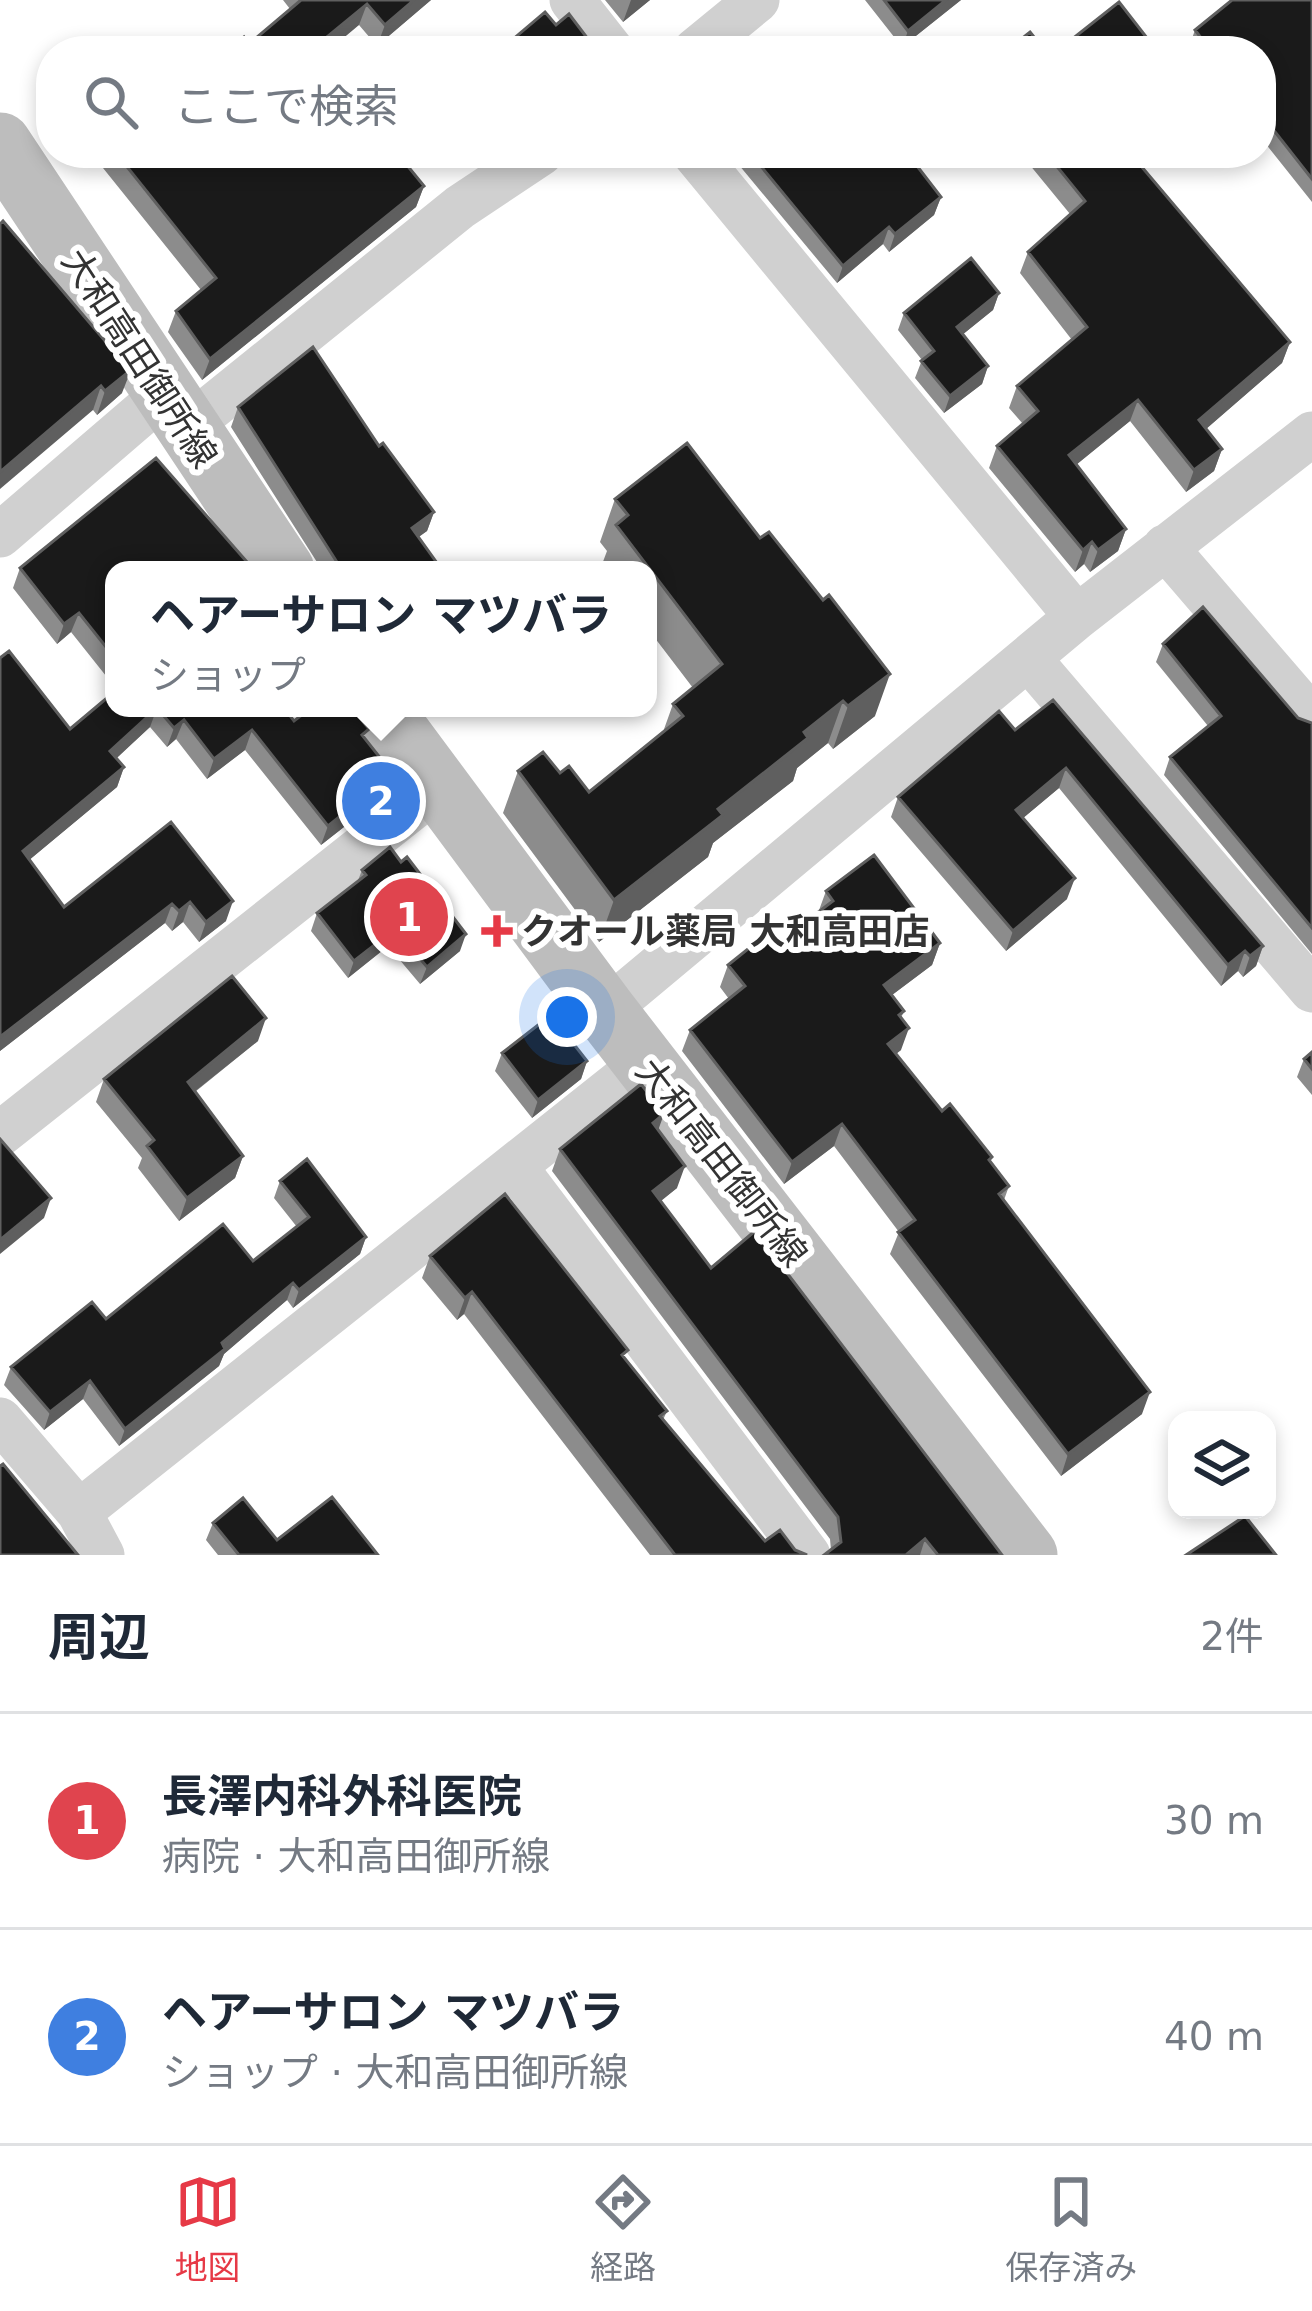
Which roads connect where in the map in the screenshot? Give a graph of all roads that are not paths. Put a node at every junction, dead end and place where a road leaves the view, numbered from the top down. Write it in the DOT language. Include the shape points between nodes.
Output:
graph roads {
  1 [pos="572,0"];
  2 [pos="757,0"];
  3 [pos="600,36"];
  4 [pos="713,36"];
  5 [pos="0,144"];
  6 [pos="518,168"];
  7 [pos="706,168"];
  8 [pos="174,411"];
  9 [pos="1312,434"];
  10 [pos="0,535"];
  11 [pos="1165,547"];
  12 [pos="277,561"];
  13 [pos="1078,616"];
  14 [pos="1028,658"];
  15 [pos="386,717"];
  16 [pos="1312,718"];
  17 [pos="436,789"];
  18 [pos="1312,990"];
  19 [pos="605,1011"];
  20 [pos="645,1062"];
  21 [pos="0,1134"];
  22 [pos="514,1167"];
  23 [pos="4,1434"];
  24 [pos="79,1512"];
  25 [pos="102,1555"];
  26 [pos="808,1555"];
  27 [pos="1027,1555"];
  1 -- 3 [label="street"];
  2 -- 4 [label="street"];
  5 -- 8 [label="main road, 大和高田御所線"];
  6 -- 8 [label="street"];
  7 -- 13 [label="street"];
  8 -- 10 [label="street"];
  8 -- 12 [label="main road, 大和高田御所線"];
  9 -- 11 [label="street"];
  11 -- 13 [label="street"];
  11 -- 16 [label="street"];
  13 -- 14 [label="street"];
  14 -- 18 [label="street"];
  14 -- 19 [label="street"];
  15 -- 17 [label="main road, 大和高田御所線"];
  17 -- 19 [label="main road, 大和高田御所線"];
  17 -- 21 [label="street"];
  19 -- 20 [label="main road, 大和高田御所線"];
  20 -- 22 [label="street"];
  20 -- 27 [label="main road, 大和高田御所線"];
  22 -- 24 [label="street"];
  22 -- 26 [label="street"];
  23 -- 24 [label="street"];
  24 -- 25 [label="street"];
}
